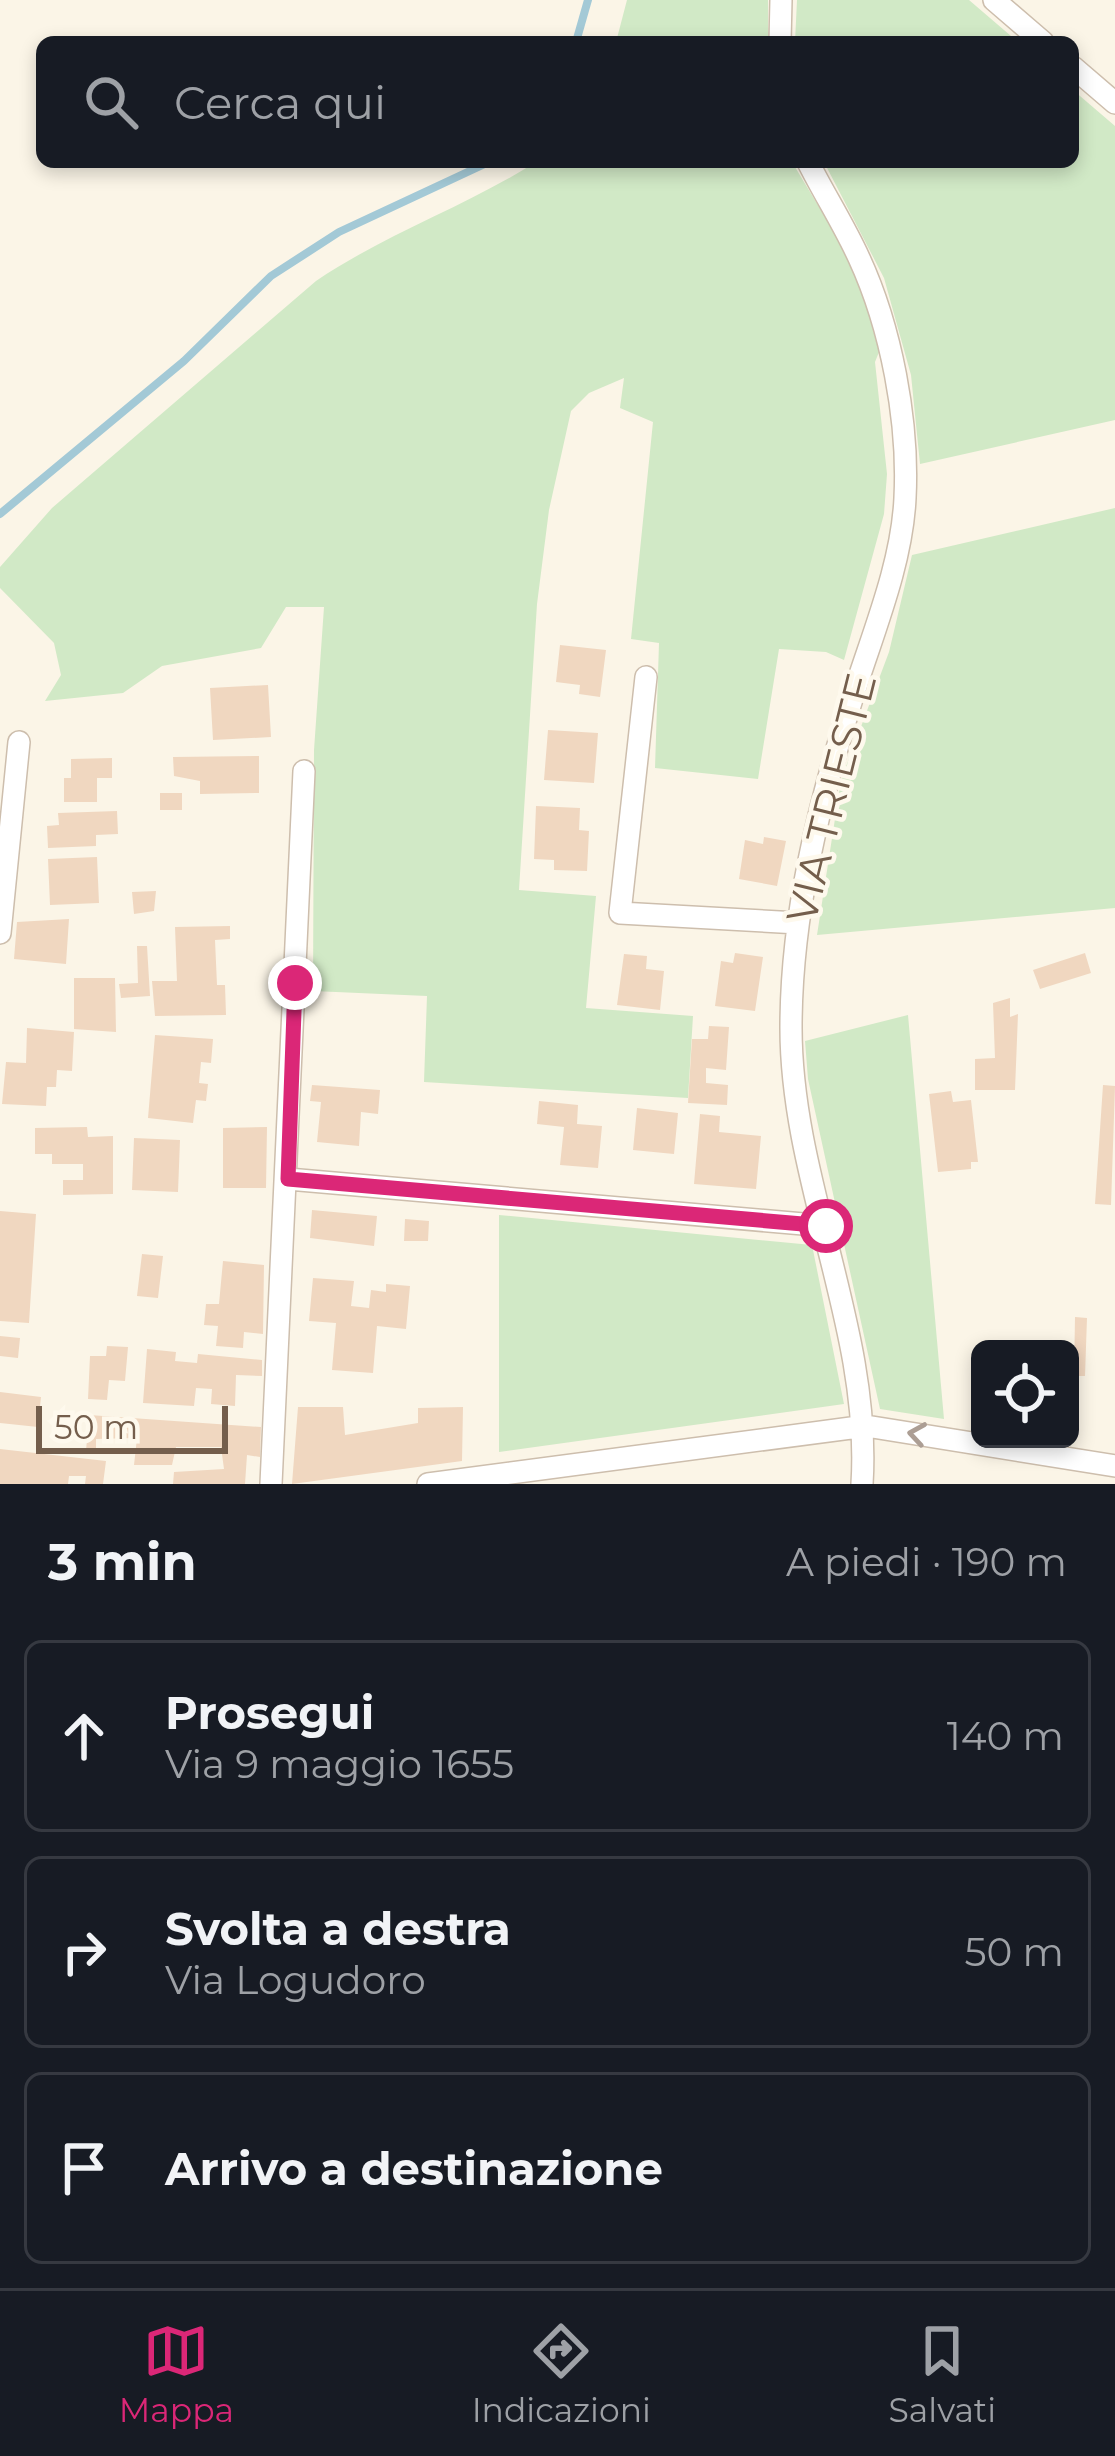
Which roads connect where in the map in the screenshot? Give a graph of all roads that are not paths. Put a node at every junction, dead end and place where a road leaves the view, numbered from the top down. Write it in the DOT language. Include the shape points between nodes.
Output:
graph roads {
  1 [pos="782,0"];
  2 [pos="994,0"];
  3 [pos="780,36"];
  4 [pos="1036,36"];
  5 [pos="1079,72"];
  6 [pos="1115,103"];
  7 [pos="811,168"];
  8 [pos="646,677"];
  9 [pos="19,742"];
  10 [pos="304,771"];
  11 [pos="798,923"];
  12 [pos="0,933"];
  13 [pos="288,1179"];
  14 [pos="826,1226"];
  15 [pos="866,1426"];
  16 [pos="1115,1466"];
  17 [pos="488,1480"];
  18 [pos="271,1484"];
  19 [pos="428,1484"];
  20 [pos="862,1484"];
  1 -- 3 [label="street"];
  2 -- 4 [label="street"];
  5 -- 6 [label="street"];
  7 -- 11 [label="street, VIA TRIESTE" via="859,256 886,342 905,497 899,542 829,772"];
  8 -- 11 [label="street" via="620,913"];
  9 -- 12 [label="street"];
  10 -- 13 [label="street"];
  11 -- 14 [label="street, VIA TRIESTE" via="793,1074"];
  13 -- 14 [label="street"];
  13 -- 18 [label="street"];
  14 -- 15 [label="street, VIA TRIESTE"];
  16 -- 15 [label="street, one-way"];
  15 -- 17 [label="street"];
  15 -- 20 [label="street, VIA TRIESTE"];
  17 -- 19 [label="street"];
}
